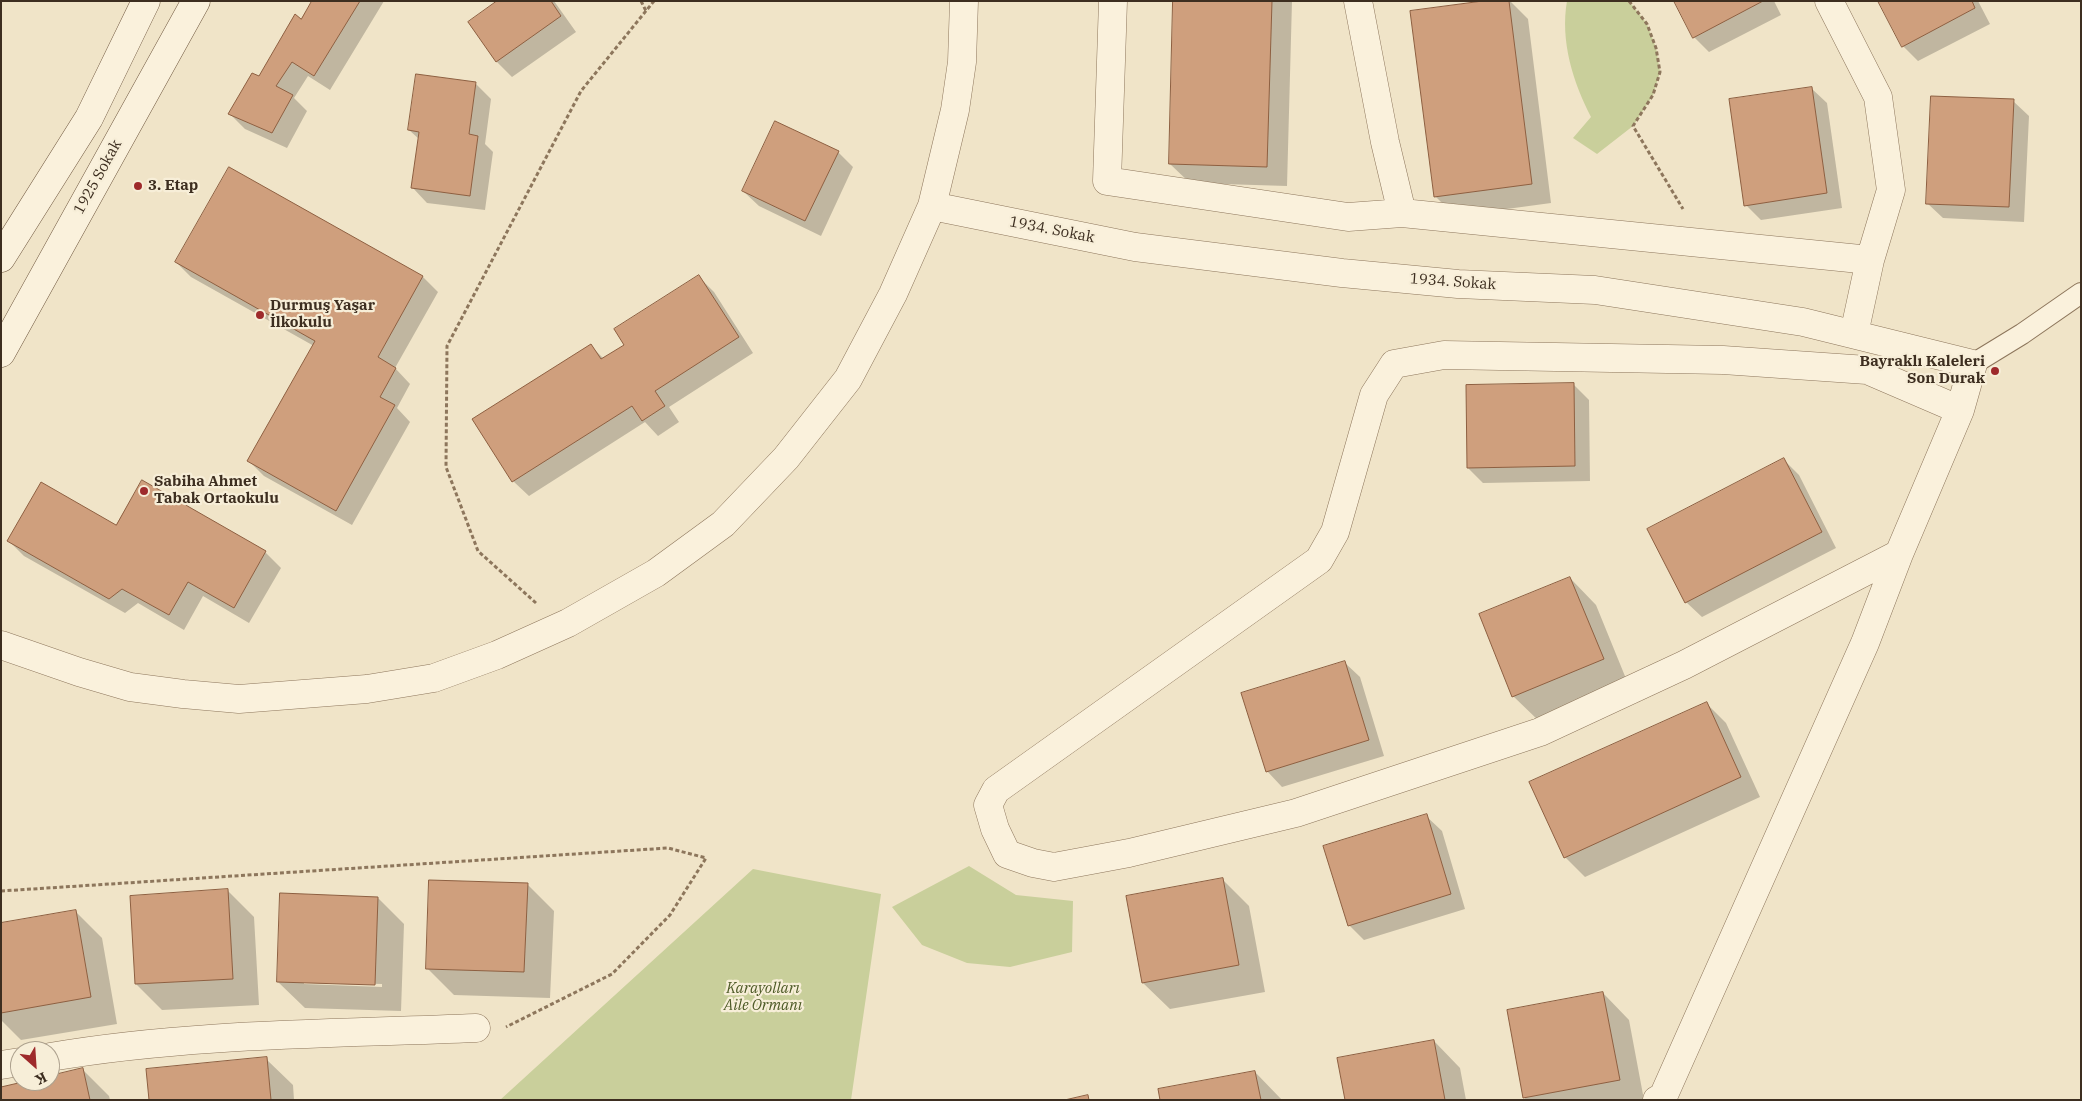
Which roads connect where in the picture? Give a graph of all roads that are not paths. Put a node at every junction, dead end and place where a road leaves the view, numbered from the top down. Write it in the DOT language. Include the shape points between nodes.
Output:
graph roads {
  1 [pos="146,1"];
  2 [pos="196,1"];
  3 [pos="964,1"];
  4 [pos="1113,1"];
  5 [pos="1358,1"];
  6 [pos="1829,1"];
  7 [pos="932,206"];
  8 [pos="1402,213"];
  9 [pos="1,258"];
  10 [pos="1870,260"];
  11 [pos="2081,293"];
  12 [pos="1854,334"];
  13 [pos="1,353"];
  14 [pos="1973,364"];
  15 [pos="1960,410"];
  16 [pos="1899,554"];
  17 [pos="1,645"];
  18 [pos="476,1028"];
  19 [pos="60,1055"];
  20 [pos="1657,1100"];
  1 -- 9 [label="street" via="89,118"];
  2 -- 13 [label="street, 1925 Sokak"];
  3 -- 7 [label="street" via="962,62 955,110"];
  4 -- 8 [label="street" via="1107,181 1348,217"];
  5 -- 8 [label="street"];
  6 -- 10 [label="street" via="1878,98 1891,190"];
  7 -- 12 [label="street, 1934. Sokak" via="1135,247 1458,284 1595,290 1803,322"];
  7 -- 17 [label="street" via="893,294 848,379 786,458 723,524 656,573 568,623 497,655 434,678 367,689 239,699 130,687"];
  8 -- 10 [label="street"];
  10 -- 12 [label="street"];
  11 -- 14 [label="lane"];
  12 -- 14 [label="street, 1934. Sokak"];
  14 -- 15 [label="street"];
  15 -- 16 [label="street"];
  15 -- 16 [label="street" via="1867,370 1723,360 1444,355 1394,364 1374,395 1335,532 1319,560 996,790 988,805 991,817 1007,854 1054,867 1296,813 1540,732 1684,666"];
  16 -- 20 [label="street" via="1865,643 1663,1096"];
  18 -- 19 [label="street" via="210,1038"];
}
